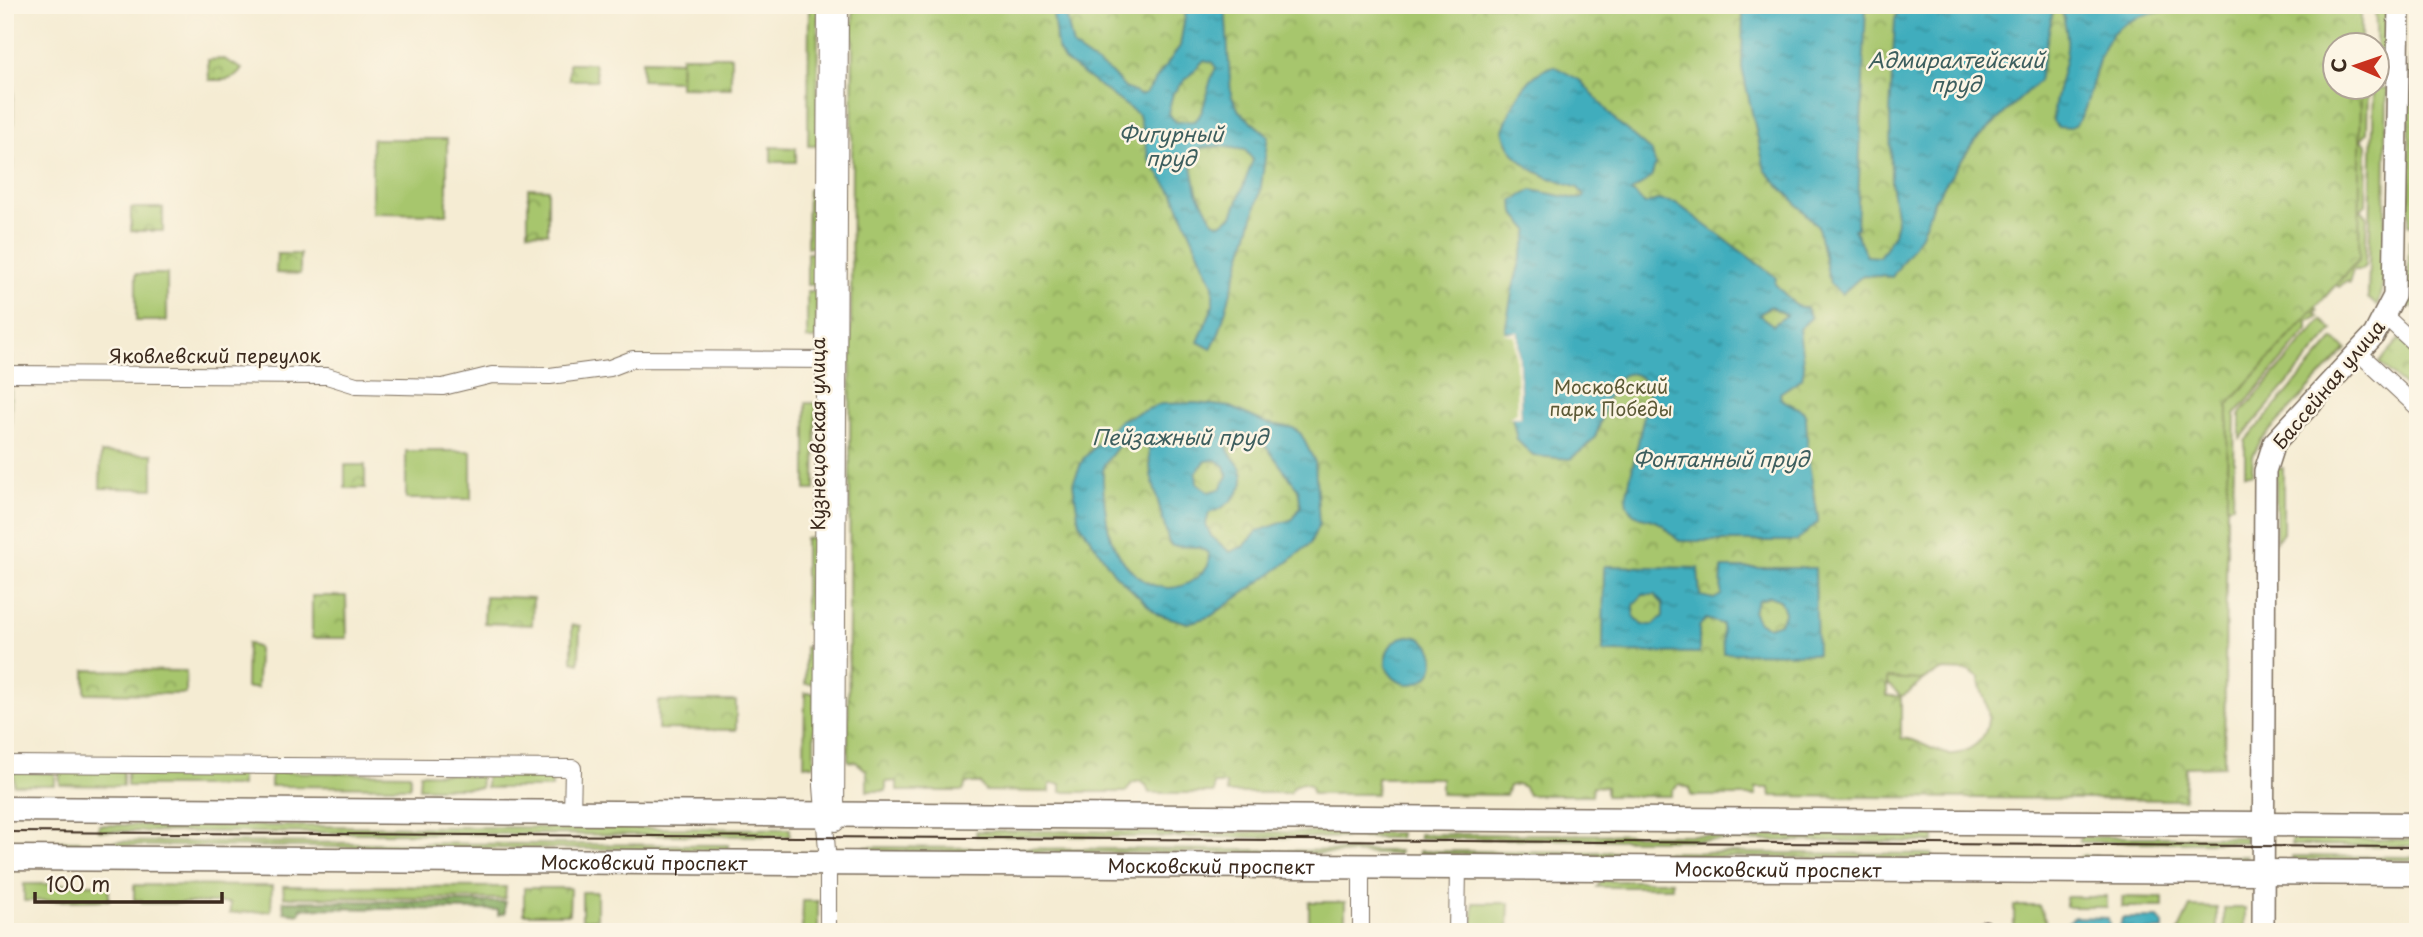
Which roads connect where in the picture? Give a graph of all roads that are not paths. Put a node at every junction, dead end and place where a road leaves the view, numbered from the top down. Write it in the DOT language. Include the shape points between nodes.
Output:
graph roads {
  1 [pos="827,5"];
  2 [pos="840,5"];
  3 [pos="2399,5"];
  4 [pos="2386,317"];
  5 [pos="2418,347"];
  6 [pos="2359,353"];
  7 [pos="832,360"];
  8 [pos="5,374"];
  9 [pos="2418,408"];
  10 [pos="5,764"];
  11 [pos="5,809"];
  12 [pos="572,815"];
  13 [pos="830,816"];
  14 [pos="2263,825"];
  15 [pos="2418,825"];
  16 [pos="5,858"];
  17 [pos="828,863"];
  18 [pos="1361,866"];
  19 [pos="1458,867"];
  20 [pos="2262,873"];
  21 [pos="2418,873"];
  22 [pos="828,932"];
  23 [pos="1361,932"];
  24 [pos="1457,932"];
  25 [pos="2263,932"];
  1 -- 7 [label="street, Кузнецовская улица"];
  2 -- 7 [label="street, Кузнецовская улица"];
  3 -- 4 [label="street, Бассейная улица" via="2396,284"];
  4 -- 5 [label="street"];
  4 -- 6 [label="street, Бассейная улица"];
  6 -- 9 [label="street"];
  6 -- 14 [label="street, Бассейная улица" via="2267,456"];
  7 -- 8 [label="street, Яковлевский переулок" via="633,359 598,370 550,376 492,375 443,387 356,385 327,376"];
  7 -- 13 [label="street, Кузнецовская улица"];
  10 -- 12 [label="street" via="573,768"];
  11 -- 12 [label="main road"];
  12 -- 13 [label="main road"];
  13 -- 14 [label="main road"];
  13 -- 17 [label="street, Кузнецовская улица"];
  14 -- 15 [label="main road"];
  14 -- 20 [label="street, Бассейная улица"];
  16 -- 17 [label="main road, Московский проспект"];
  17 -- 18 [label="main road, Московский проспект"];
  17 -- 22 [label="street, Кузнецовская улица"];
  18 -- 19 [label="main road, Московский проспект"];
  18 -- 23 [label="street"];
  19 -- 20 [label="main road, Московский проспект"];
  19 -- 24 [label="street"];
  20 -- 21 [label="main road, Московский проспект"];
  20 -- 25 [label="street, Бассейная улица"];
}
